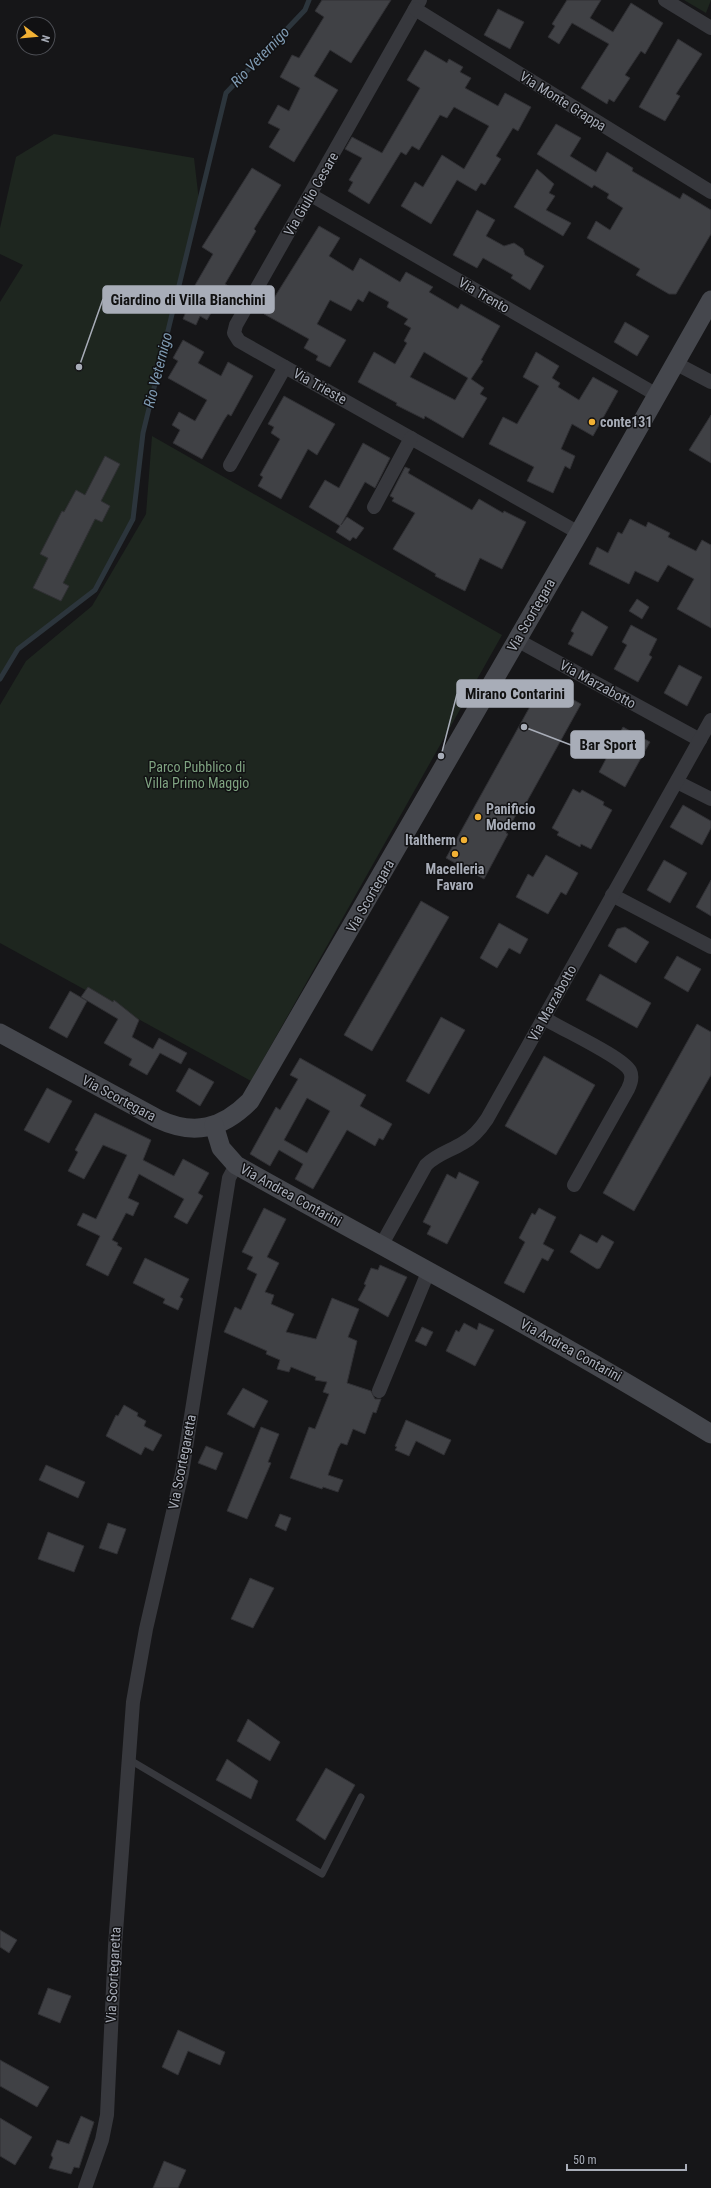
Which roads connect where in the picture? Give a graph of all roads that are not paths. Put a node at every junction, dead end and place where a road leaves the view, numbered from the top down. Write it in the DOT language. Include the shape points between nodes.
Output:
graph roads {
  1 [pos="664,0"];
  2 [pos="418,5"];
  3 [pos="711,28"];
  4 [pos="711,192"];
  5 [pos="311,195"];
  6 [pos="711,300"];
  7 [pos="675,363"];
  8 [pos="285,367"];
  9 [pos="711,382"];
  10 [pos="657,395"];
  11 [pos="411,438"];
  12 [pos="230,465"];
  13 [pos="374,507"];
  14 [pos="579,532"];
  15 [pos="517,640"];
  16 [pos="711,720"];
  17 [pos="700,740"];
  18 [pos="677,782"];
  19 [pos="711,799"];
  20 [pos="612,895"];
  21 [pos="711,947"];
  22 [pos="544,1018"];
  23 [pos="0,1033"];
  24 [pos="214,1125"];
  25 [pos="236,1165"];
  26 [pos="574,1184"];
  27 [pos="382,1244"];
  28 [pos="429,1270"];
  29 [pos="379,1391"];
  30 [pos="711,1434"];
  31 [pos="130,1760"];
  32 [pos="361,1797"];
  33 [pos="85,2188"];
  1 -- 3 [label="street"];
  2 -- 4 [label="street, Via Monte Grappa"];
  2 -- 5 [label="street, Via Giulio Cesare"];
  5 -- 8 [label="street, Via Giulio Cesare" via="236,325 234,333 239,341"];
  5 -- 10 [label="street, Via Trento"];
  6 -- 7 [label="street, Via Scortegara"];
  7 -- 9 [label="street"];
  7 -- 10 [label="street, Via Scortegara"];
  8 -- 11 [label="street, Via Trieste"];
  8 -- 12 [label="street, Via Trieste"];
  10 -- 14 [label="street, Via Scortegara"];
  11 -- 13 [label="street"];
  11 -- 14 [label="street, Via Trieste"];
  14 -- 15 [label="street, Via Scortegara"];
  15 -- 17 [label="street, Via Marzabotto"];
  15 -- 24 [label="street, Via Scortegara" via="250,1101 228,1120"];
  16 -- 17 [label="street, Via Marzabotto"];
  17 -- 18 [label="street, Via Marzabotto"];
  18 -- 19 [label="street"];
  18 -- 20 [label="street, Via Marzabotto"];
  20 -- 21 [label="street"];
  20 -- 22 [label="street, Via Marzabotto"];
  22 -- 26 [label="street" via="618,1060 632,1076 628,1089"];
  22 -- 27 [label="street, Via Marzabotto" via="480,1128 465,1142 437,1155 426,1165"];
  23 -- 24 [label="street, Via Scortegara" via="168,1124 191,1128"];
  24 -- 25 [label="street, Via Andrea Contarini" via="221,1148"];
  25 -- 27 [label="street, Via Andrea Contarini"];
  25 -- 31 [label="street, Via Scortegaretta" via="229,1178 182,1473 140,1659 133,1702"];
  27 -- 28 [label="street, Via Andrea Contarini"];
  28 -- 29 [label="street"];
  28 -- 30 [label="street, Via Andrea Contarini" via="622,1378"];
  31 -- 32 [label="lane" via="322,1874"];
  31 -- 33 [label="street, Via Scortegaretta" via="114,1954 107,2115 102,2140"];
}
